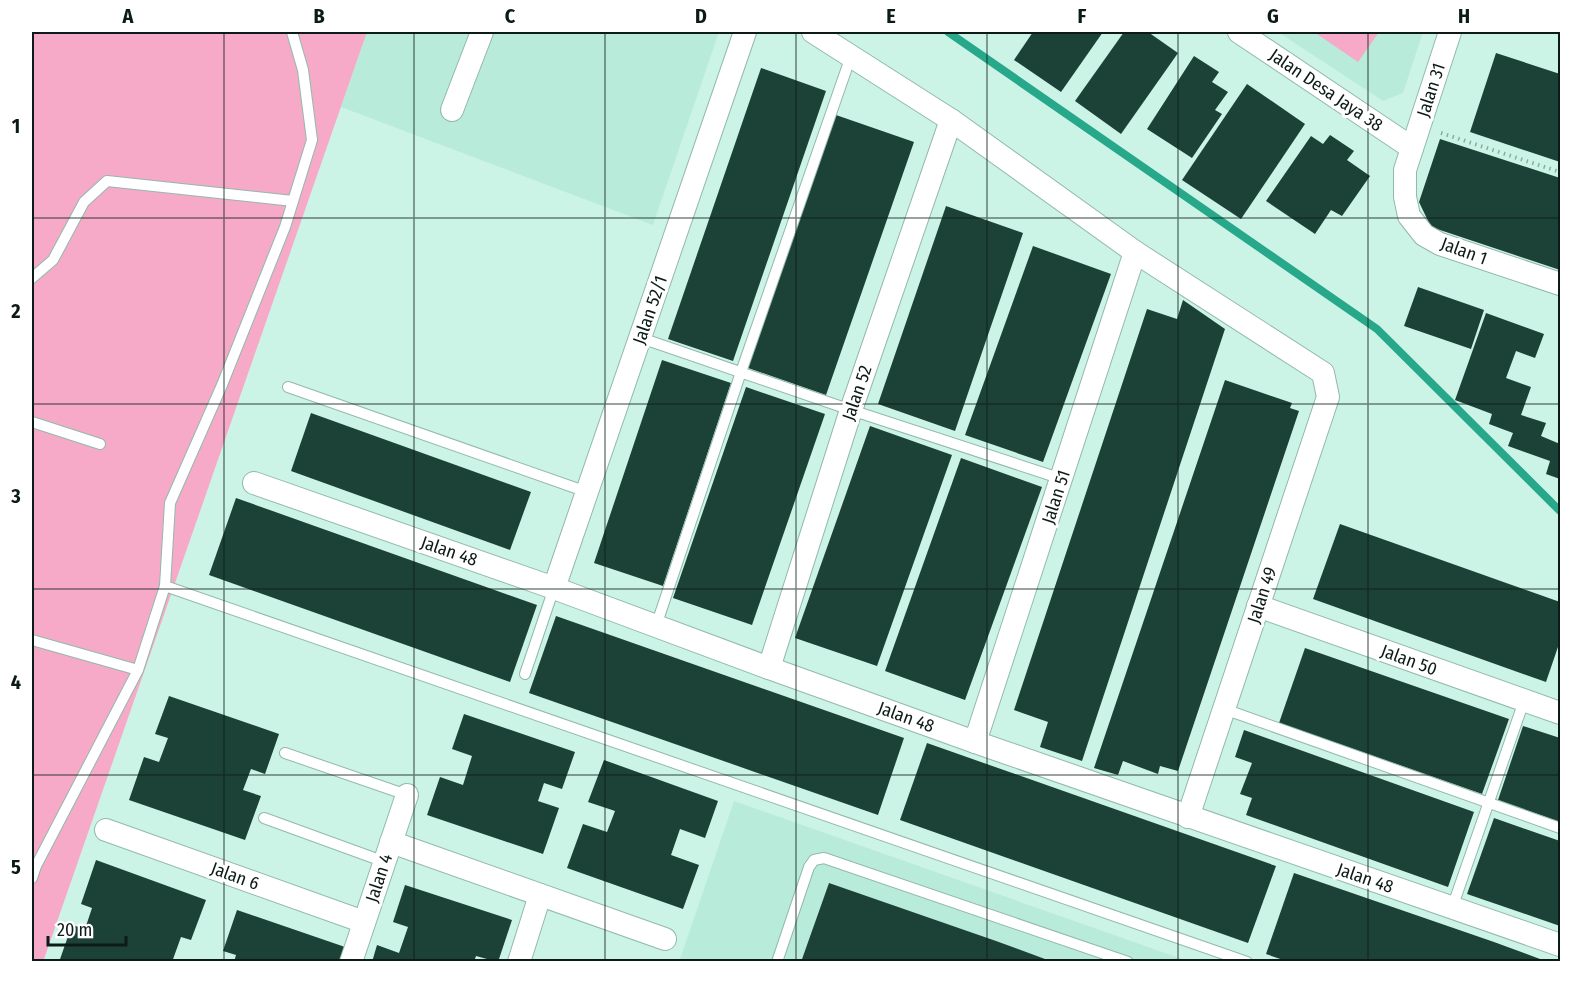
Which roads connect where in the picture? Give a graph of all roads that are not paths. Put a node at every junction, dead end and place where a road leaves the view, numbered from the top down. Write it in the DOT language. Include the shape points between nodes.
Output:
graph roads {
  1 [pos="292,32"];
  2 [pos="482,32"];
  3 [pos="745,32"];
  4 [pos="813,32"];
  5 [pos="1239,32"];
  6 [pos="1450,32"];
  7 [pos="851,56"];
  8 [pos="452,110"];
  9 [pos="951,120"];
  10 [pos="1412,148"];
  11 [pos="294,201"];
  12 [pos="1136,252"];
  13 [pos="32,279"];
  14 [pos="1560,284"];
  15 [pos="641,338"];
  16 [pos="741,372"];
  17 [pos="288,387"];
  18 [pos="851,410"];
  19 [pos="32,422"];
  20 [pos="100,444"];
  21 [pos="1062,479"];
  22 [pos="254,483"];
  23 [pos="587,492"];
  24 [pos="165,586"];
  25 [pos="554,588"];
  26 [pos="1258,606"];
  27 [pos="656,626"];
  28 [pos="32,640"];
  29 [pos="769,668"];
  30 [pos="138,670"];
  31 [pos="525,674"];
  32 [pos="1524,701"];
  33 [pos="1224,709"];
  34 [pos="1560,713"];
  35 [pos="975,742"];
  36 [pos="285,753"];
  37 [pos="407,795"];
  38 [pos="1489,802"];
  39 [pos="1188,817"];
  40 [pos="264,818"];
  41 [pos="1560,828"];
  42 [pos="106,830"];
  43 [pos="388,852"];
  44 [pos="32,878"];
  45 [pos="540,895"];
  46 [pos="1452,908"];
  47 [pos="364,922"];
  48 [pos="665,939"];
  49 [pos="1560,945"];
  50 [pos="351,962"];
  51 [pos="519,962"];
  52 [pos="777,962"];
  53 [pos="1128,962"];
  54 [pos="1247,962"];
  1 -- 11 [label="lane" via="303,70 312,140"];
  2 -- 8 [label="street"];
  3 -- 15 [label="street, Jalan 52/1"];
  4 -- 7 [label="street"];
  5 -- 10 [label="street, Jalan Desa Jaya 38"];
  6 -- 10 [label="street, Jalan 31"];
  7 -- 9 [label="street"];
  7 -- 16 [label="lane"];
  9 -- 12 [label="street"];
  9 -- 18 [label="street, Jalan 52"];
  10 -- 14 [label="street, Jalan 1" via="1405,170 1405,197 1409,216 1424,235 1440,244"];
  11 -- 13 [label="lane" via="107,181 84,202 53,261"];
  11 -- 24 [label="lane" via="222,385 170,503"];
  12 -- 21 [label="street, Jalan 51"];
  12 -- 26 [label="street, Jalan 49" via="1323,373 1328,397"];
  15 -- 16 [label="lane"];
  15 -- 23 [label="street, Jalan 52/1"];
  16 -- 18 [label="lane"];
  16 -- 27 [label="lane"];
  17 -- 23 [label="lane"];
  18 -- 21 [label="lane"];
  18 -- 29 [label="street, Jalan 52"];
  19 -- 20 [label="lane"];
  21 -- 35 [label="street, Jalan 51"];
  22 -- 25 [label="street, Jalan 48"];
  23 -- 25 [label="street, Jalan 52/1"];
  24 -- 30 [label="lane"];
  24 -- 54 [label="lane"];
  25 -- 27 [label="street, Jalan 48"];
  25 -- 31 [label="lane"];
  26 -- 32 [label="street, Jalan 50"];
  26 -- 33 [label="street, Jalan 49"];
  27 -- 29 [label="street, Jalan 48"];
  28 -- 30 [label="lane"];
  29 -- 35 [label="street, Jalan 48"];
  30 -- 44 [label="lane"];
  32 -- 34 [label="street, Jalan 50"];
  32 -- 38 [label="lane"];
  33 -- 38 [label="lane"];
  33 -- 39 [label="street, Jalan 49"];
  35 -- 39 [label="street, Jalan 48"];
  36 -- 37 [label="lane"];
  37 -- 43 [label="street, Jalan 4"];
  38 -- 41 [label="lane"];
  38 -- 46 [label="lane"];
  39 -- 46 [label="street, Jalan 48"];
  40 -- 43 [label="lane"];
  42 -- 47 [label="street, Jalan 6"];
  43 -- 45 [label="street"];
  43 -- 47 [label="street, Jalan 4"];
  45 -- 48 [label="street"];
  45 -- 51 [label="street"];
  46 -- 49 [label="street, Jalan 48"];
  47 -- 50 [label="street, Jalan 4"];
  52 -- 53 [label="lane" via="809,867 814,860 824,858"];
}
